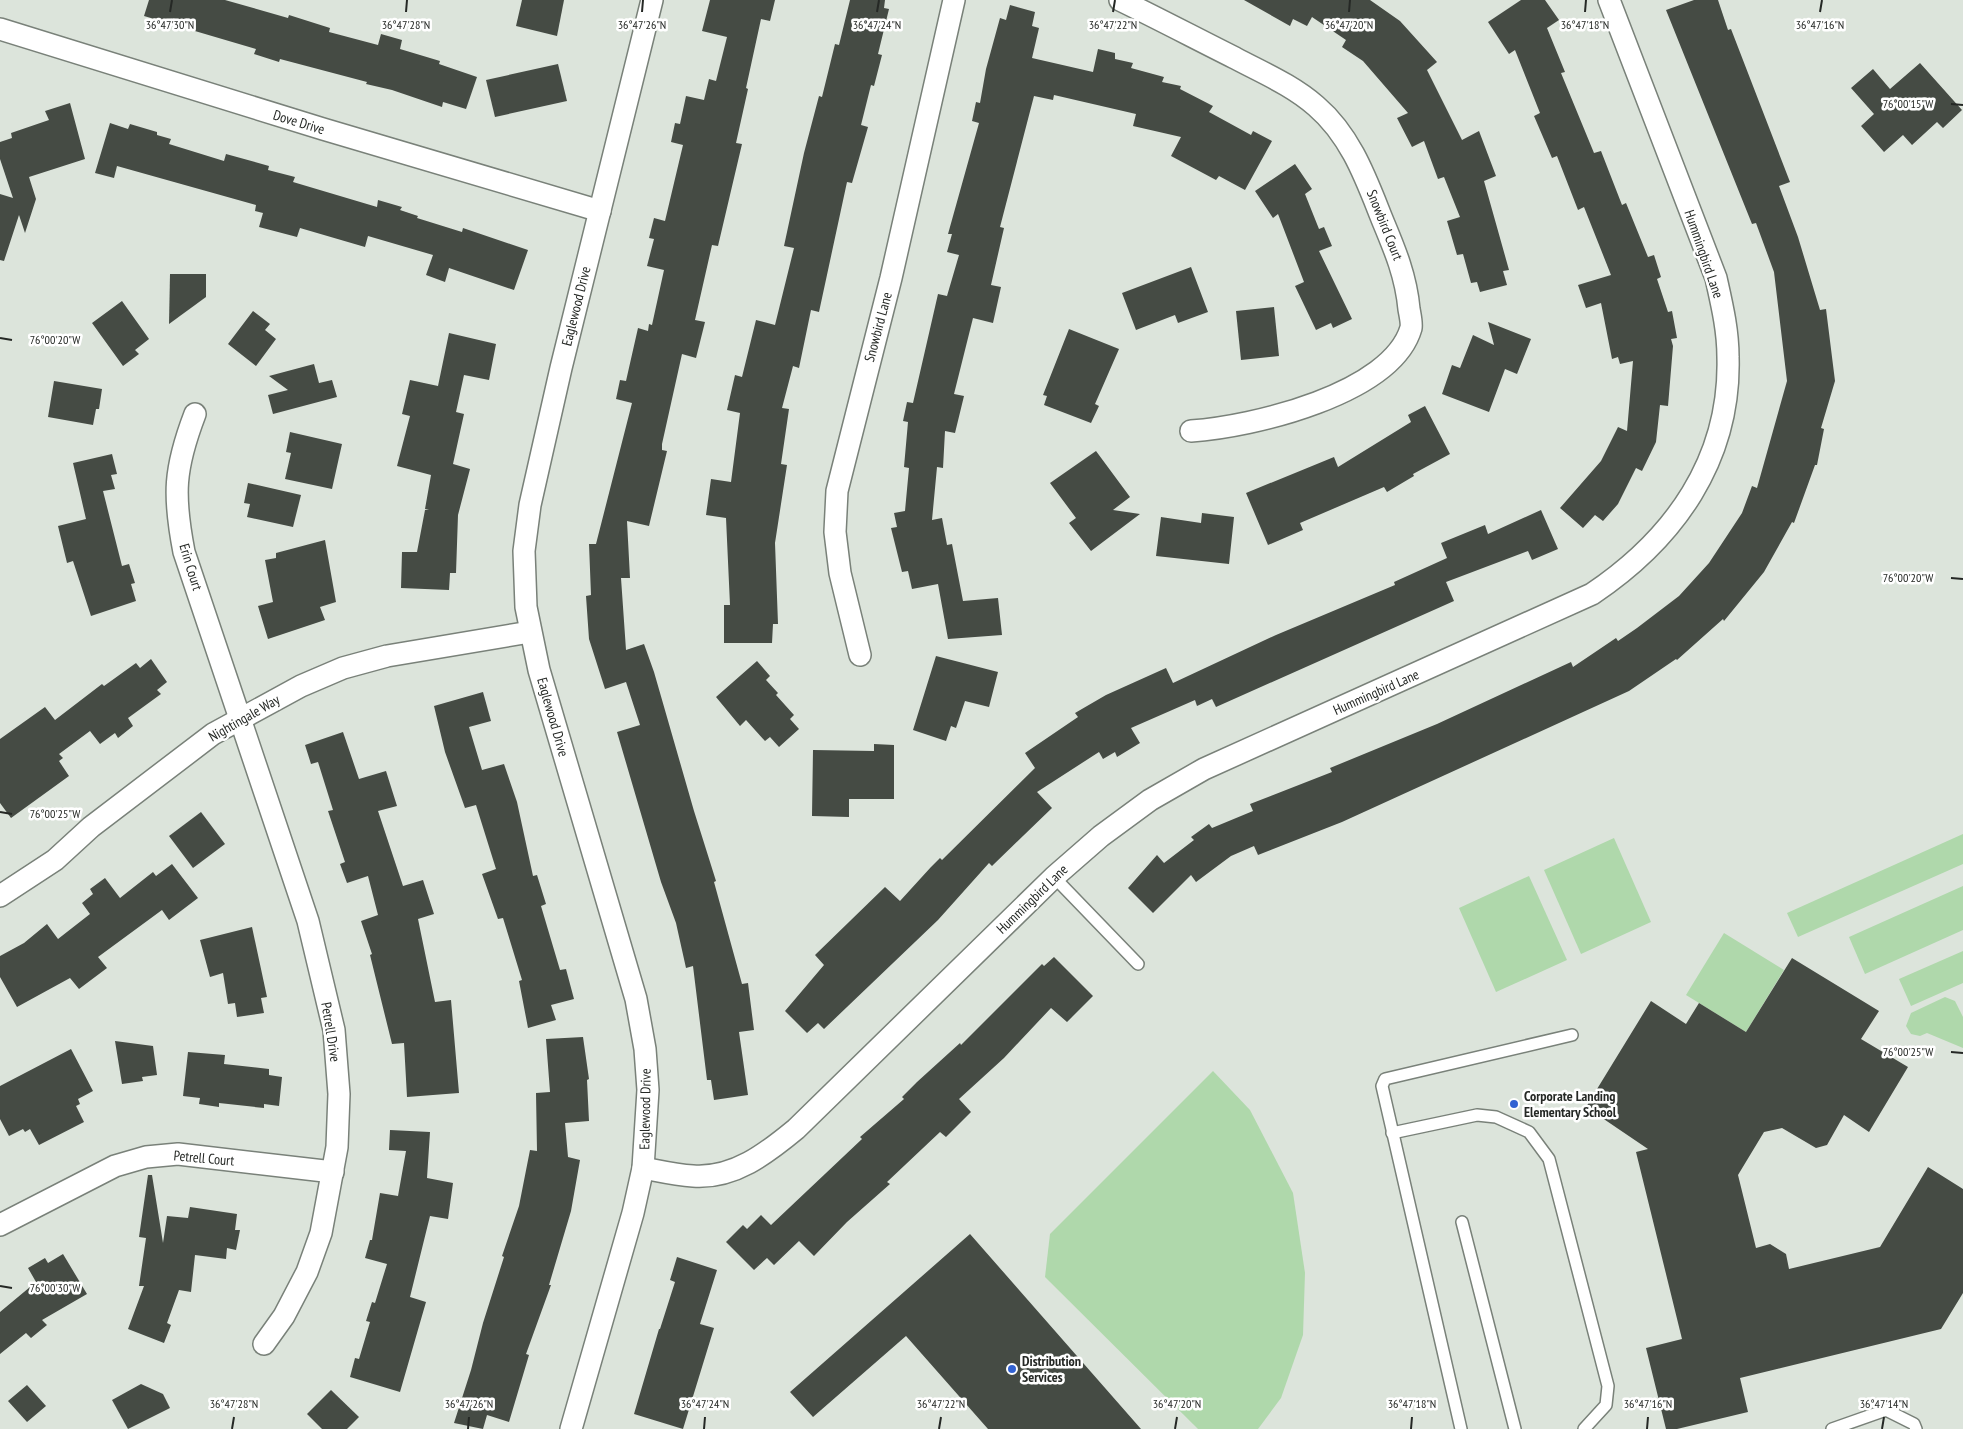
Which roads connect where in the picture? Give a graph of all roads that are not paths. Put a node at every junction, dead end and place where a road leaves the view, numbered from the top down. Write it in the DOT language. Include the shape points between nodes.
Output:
graph roads {
  1 [pos="652,0"];
  2 [pos="954,0"];
  3 [pos="1120,0"];
  4 [pos="1609,0"];
  5 [pos="0,29"];
  6 [pos="600,211"];
  7 [pos="195,414"];
  8 [pos="1192,430"];
  9 [pos="530,632"];
  10 [pos="860,655"];
  11 [pos="240,717"];
  12 [pos="1054,877"];
  13 [pos="0,896"];
  14 [pos="1138,964"];
  15 [pos="1572,1035"];
  16 [pos="1392,1133"];
  17 [pos="643,1168"];
  18 [pos="333,1172"];
  19 [pos="1462,1222"];
  20 [pos="0,1225"];
  21 [pos="264,1344"];
  22 [pos="571,1429"];
  23 [pos="1461,1429"];
  24 [pos="1515,1429"];
  25 [pos="1584,1429"];
  26 [pos="1832,1429"];
  27 [pos="1916,1429"];
  1 -- 6 [label="street, Eaglewood Drive"];
  2 -- 10 [label="street, Snowbird Lane" via="891,278 837,491 835,532 840,573"];
  3 -- 8 [label="street, Snowbird Court" via="1291,87 1317,107 1358,159 1403,269 1408,298 1411,327 1401,348 1386,367 1366,381 1293,412 1251,424"];
  4 -- 12 [label="street, Hummingbird Lane" via="1716,278 1725,318 1726,398 1708,460 1690,496 1672,523 1644,554 1592,594 1204,769 1150,800 1100,836"];
  5 -- 6 [label="street, Dove Drive"];
  6 -- 9 [label="street, Eaglewood Drive" via="530,504 524,551"];
  7 -- 11 [label="street, Erin Court" via="178,470 176,512 184,552"];
  9 -- 11 [label="street, Nightingale Way" via="387,656 343,668"];
  9 -- 17 [label="street, Eaglewood Drive" via="636,998 648,1090"];
  11 -- 13 [label="street, Nightingale Way" via="91,826 54,860"];
  11 -- 18 [label="street, Petrell Drive" via="308,921 334,1030 339,1094"];
  12 -- 14 [label="lane"];
  12 -- 17 [label="street, Hummingbird Lane" via="796,1129 761,1158 734,1170 704,1176"];
  15 -- 16 [label="lane" via="1385,1079 1382,1086"];
  16 -- 23 [label="lane"];
  16 -- 25 [label="lane" via="1477,1115 1496,1117 1529,1132 1549,1159 1608,1386 1606,1405"];
  17 -- 22 [label="street, Eaglewood Drive"];
  18 -- 20 [label="street, Petrell Court" via="178,1154 146,1157 115,1166"];
  18 -- 21 [label="street, Petrell Drive" via="321,1233 307,1272 284,1316"];
  19 -- 24 [label="lane"];
  26 -- 27 [label="lane" via="1886,1410 1914,1424"];
}
